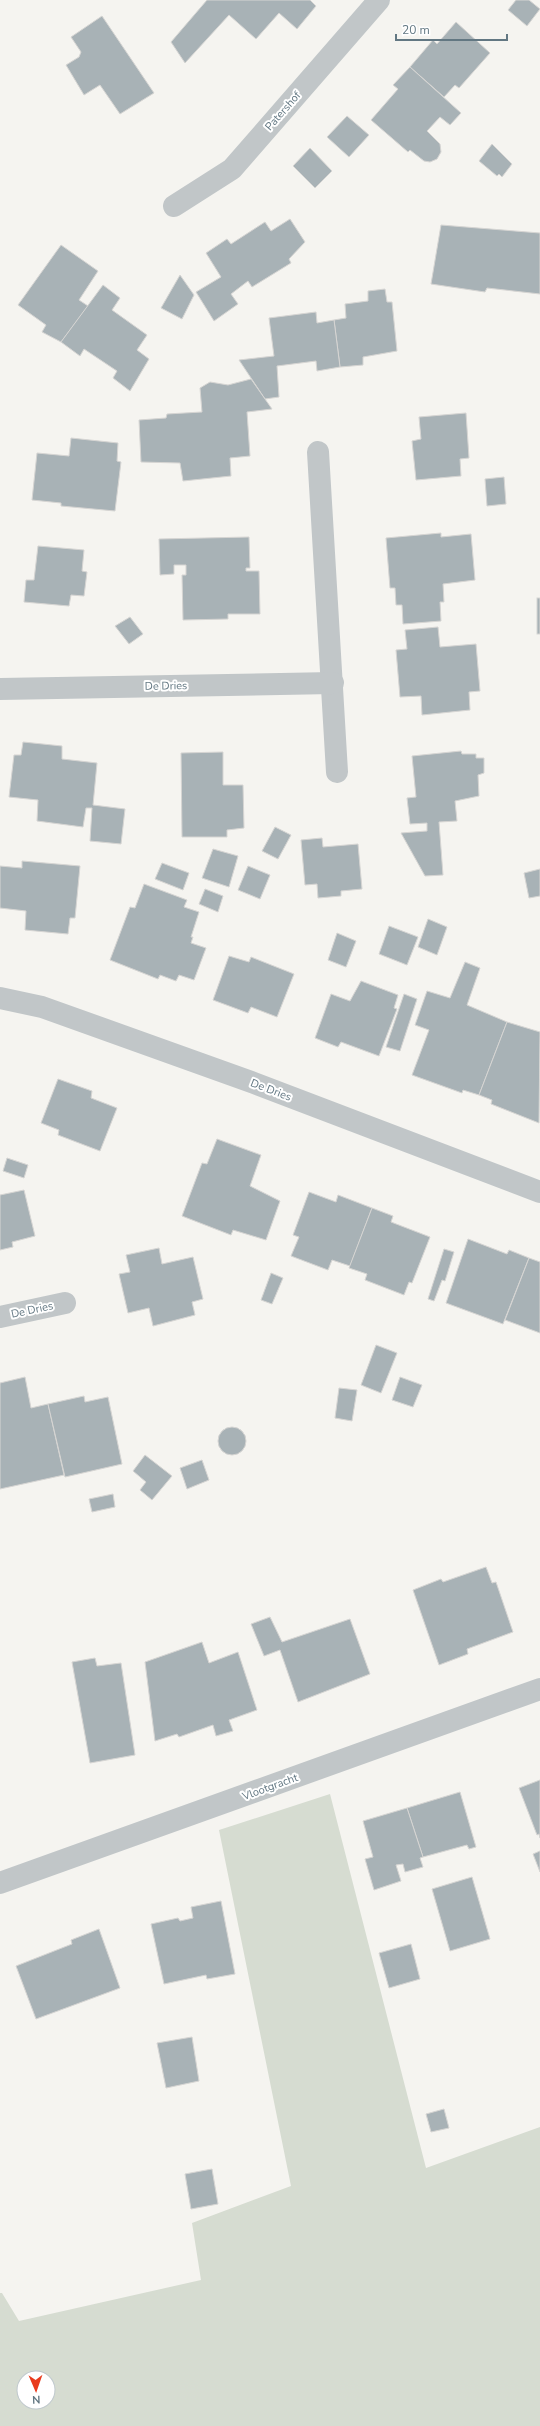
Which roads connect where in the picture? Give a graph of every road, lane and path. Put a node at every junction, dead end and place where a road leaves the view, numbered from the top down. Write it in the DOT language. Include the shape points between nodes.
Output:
graph roads {
  1 [pos="379,0"];
  2 [pos="174,206"];
  3 [pos="318,452"];
  4 [pos="333,683"];
  5 [pos="0,689"];
  6 [pos="336,772"];
  7 [pos="0,998"];
  8 [pos="540,1192"];
  9 [pos="65,1303"];
  10 [pos="0,1317"];
  11 [pos="540,1689"];
  12 [pos="0,1883"];
  1 -- 2 [label="street, Patershof" via="232,169"];
  3 -- 4 [label="street"];
  4 -- 5 [label="street, De Dries"];
  4 -- 6 [label="street"];
  7 -- 8 [label="street, De Dries" via="57,1012 254,1083"];
  9 -- 10 [label="street, De Dries"];
  11 -- 12 [label="street, Vlootgracht"];
}
